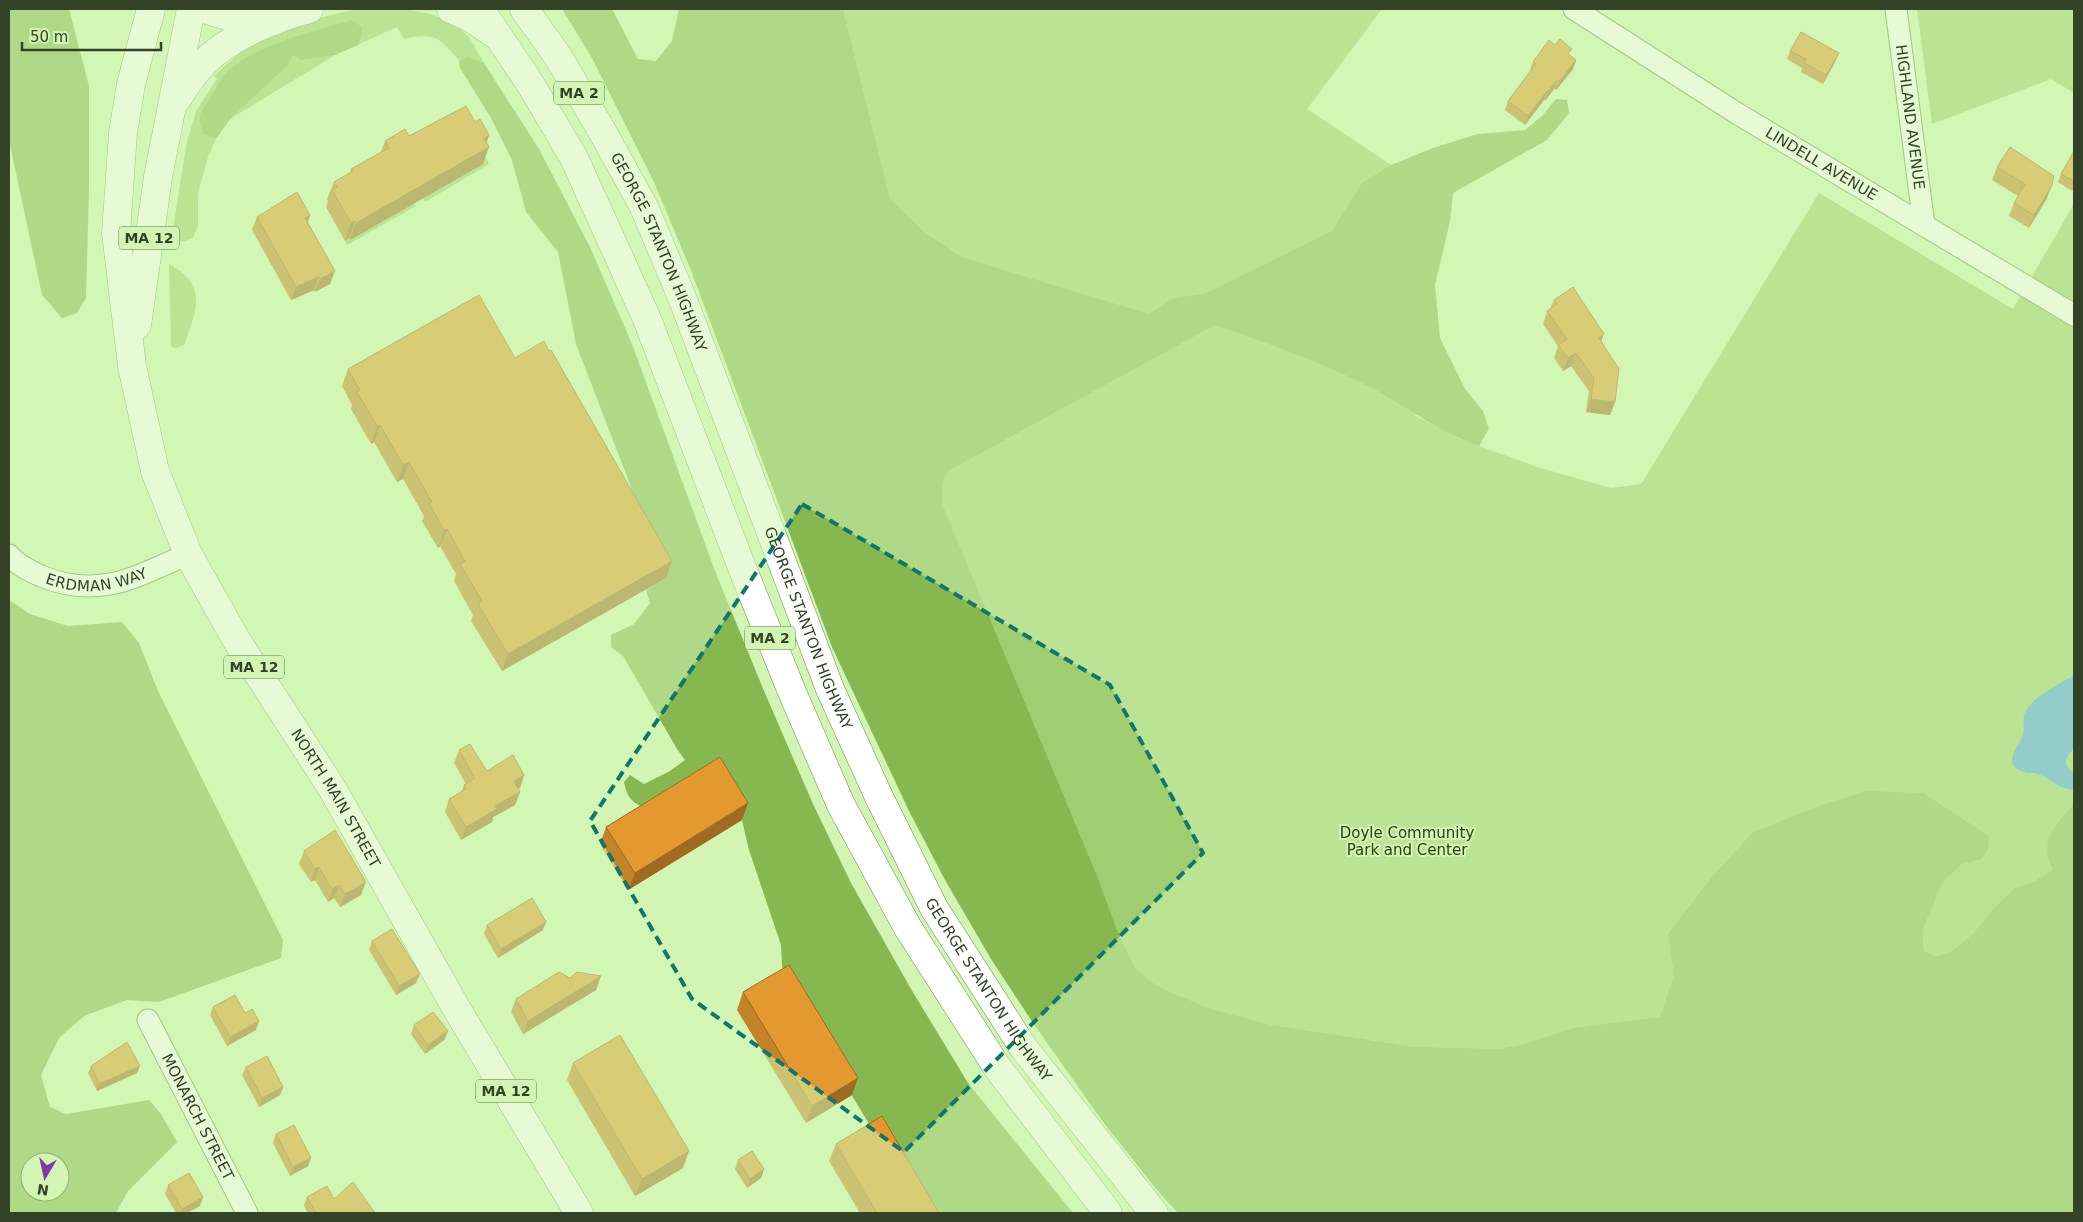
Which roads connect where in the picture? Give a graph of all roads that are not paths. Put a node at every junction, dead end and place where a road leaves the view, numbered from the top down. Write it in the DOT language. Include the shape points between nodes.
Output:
graph roads {
  1 [pos="133,9"];
  2 [pos="151,9"];
  3 [pos="191,9"];
  4 [pos="204,9"];
  5 [pos="309,9"];
  6 [pos="451,9"];
  7 [pos="480,9"];
  8 [pos="524,9"];
  9 [pos="537,9"];
  10 [pos="1574,9"];
  11 [pos="1896,9"];
  12 [pos="273,21"];
  13 [pos="501,38"];
  14 [pos="557,55"];
  15 [pos="130,84"];
  16 [pos="172,111"];
  17 [pos="1924,225"];
  18 [pos="2074,315"];
  19 [pos="132,366"];
  20 [pos="188,554"];
  21 [pos="9,555"];
  22 [pos="148,1020"];
  23 [pos="247,1213"];
  24 [pos="579,1213"];
  25 [pos="1108,1213"];
  26 [pos="1154,1213"];
  1 -- 15 [label="highway"];
  2 -- 15 [label="highway, NORTH MAIN STREET / MA 12"];
  3 -- 16 [label="highway, NORTH MAIN STREET / MA 12"];
  4 -- 12 [label="highway" via="234,18"];
  5 -- 12 [label="highway"];
  6 -- 13 [label="highway"];
  7 -- 13 [label="highway, MA 2"];
  8 -- 14 [label="highway, GEORGE STANTON HIGHWAY / MA 2"];
  9 -- 14 [label="highway"];
  10 -- 17 [label="street, LINDELL AVENUE" via="1726,107"];
  11 -- 17 [label="street, HIGHLAND AVENUE"];
  12 -- 16 [label="highway" via="211,56 184,89"];
  13 -- 25 [label="highway, MA 2" via="574,158 648,319 748,583 841,805 908,928 996,1067"];
  14 -- 26 [label="highway, GEORGE STANTON HIGHWAY / MA 2" via="644,207 683,300 830,689 934,908 1023,1047"];
  15 -- 19 [label="highway, NORTH MAIN STREET / MA 12" via="116,233"];
  16 -- 19 [label="highway, NORTH MAIN STREET / MA 12" via="157,187"];
  17 -- 18 [label="street, LINDELL AVENUE"];
  19 -- 20 [label="highway, NORTH MAIN STREET / MA 12" via="155,470"];
  20 -- 21 [label="street, ERDMAN WAY" via="127,581 99,586 53,581 32,572"];
  20 -- 24 [label="highway, NORTH MAIN STREET / MA 12" via="237,641 331,788 455,1006"];
  22 -- 23 [label="street, MONARCH STREET"];
}
